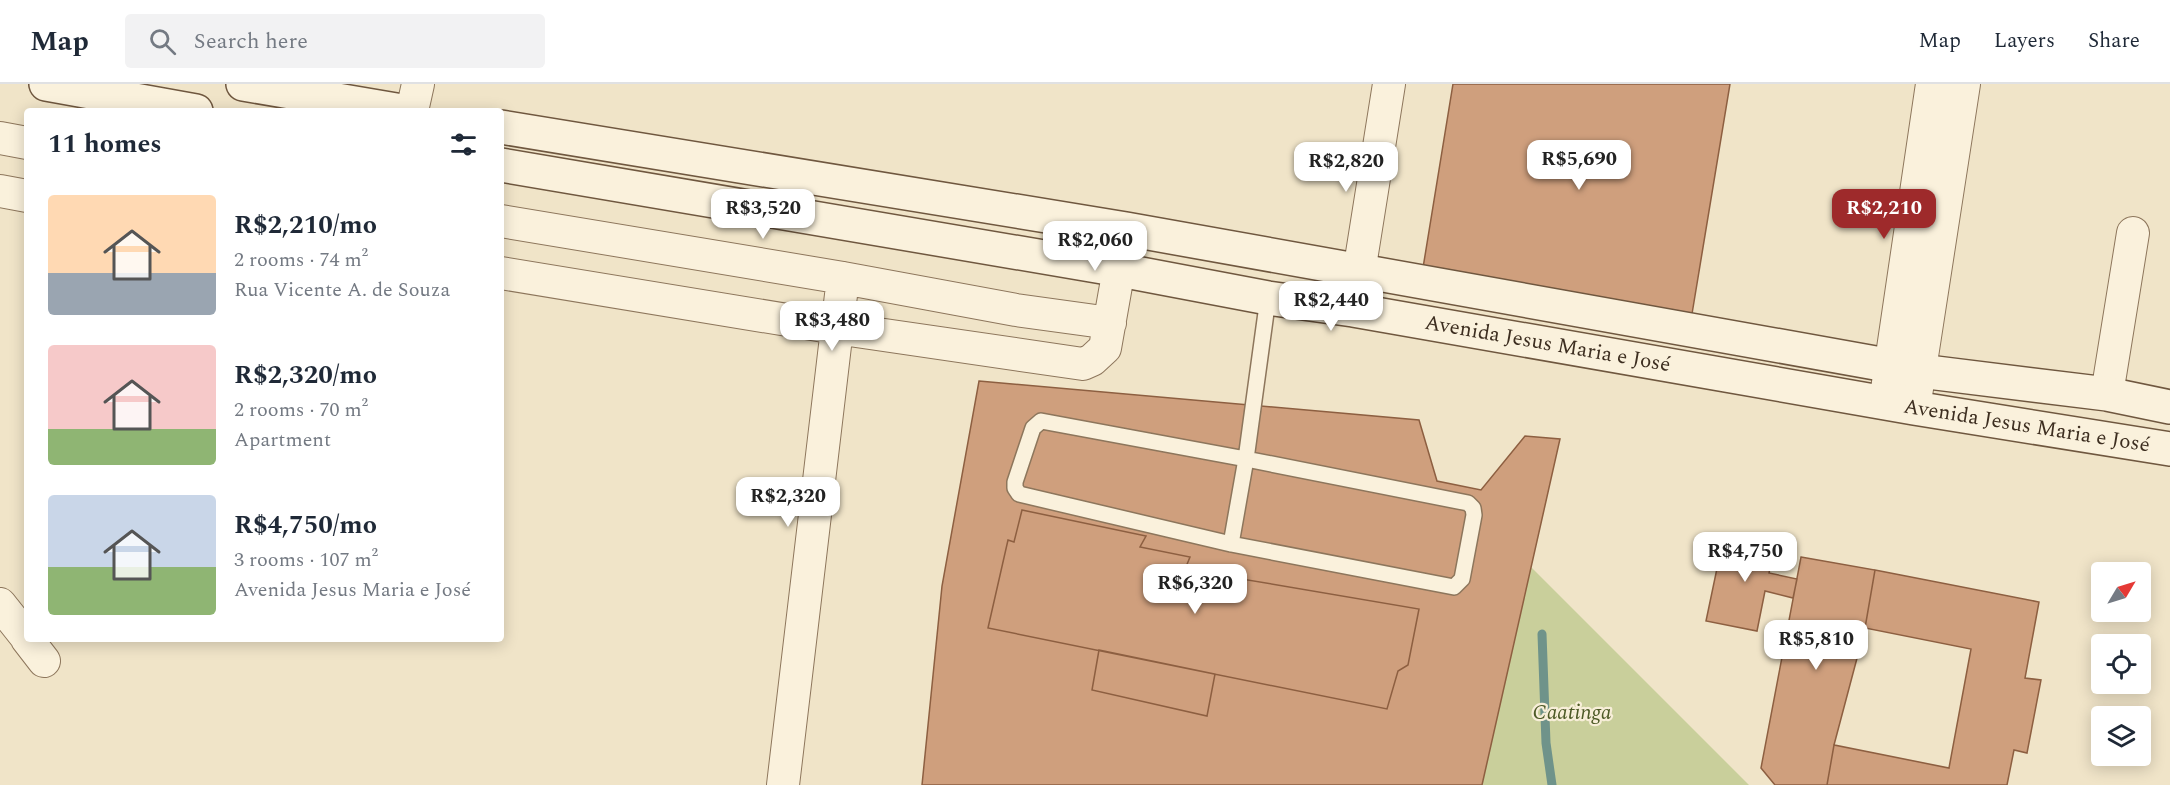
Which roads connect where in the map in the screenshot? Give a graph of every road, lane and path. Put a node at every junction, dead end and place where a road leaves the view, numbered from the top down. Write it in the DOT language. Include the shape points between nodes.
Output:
graph roads {
  1 [pos="46,84"];
  2 [pos="243,84"];
  3 [pos="418,84"];
  4 [pos="1389,84"];
  5 [pos="1932,84"];
  6 [pos="1964,84"];
  7 [pos="179,108"];
  8 [pos="384,108"];
  9 [pos="413,108"];
  10 [pos="504,127"];
  11 [pos="0,138"];
  12 [pos="24,142"];
  13 [pos="504,166"];
  14 [pos="0,191"];
  15 [pos="24,195"];
  16 [pos="504,222"];
  17 [pos="1126,229"];
  18 [pos="2133,233"];
  19 [pos="1120,270"];
  20 [pos="1359,270"];
  21 [pos="504,273"];
  22 [pos="843,278"];
  23 [pos="1268,298"];
  24 [pos="1353,310"];
  25 [pos="1110,323"];
  26 [pos="836,328"];
  27 [pos="1905,369"];
  28 [pos="2107,394"];
  29 [pos="1900,405"];
  30 [pos="2170,407"];
  31 [pos="2170,449"];
  32 [pos="1246,459"];
  33 [pos="1231,544"];
  34 [pos="0,604"];
  35 [pos="24,635"];
  36 [pos="783,785"];
  1 -- 7 [label="main road"];
  2 -- 8 [label="main road"];
  3 -- 9 [label="street"];
  4 -- 20 [label="street"];
  5 -- 27 [label="street"];
  6 -- 27 [label="street"];
  10 -- 17 [label="main road, Avenida Jesus Maria e José"];
  11 -- 12 [label="street"];
  13 -- 19 [label="main road, Avenida Jesus Maria e José"];
  14 -- 15 [label="street"];
  16 -- 22 [label="street"];
  17 -- 19 [label="street"];
  17 -- 20 [label="main road, Avenida Jesus Maria e José"];
  18 -- 28 [label="street"];
  19 -- 23 [label="main road, Avenida Jesus Maria e José"];
  19 -- 25 [label="street"];
  20 -- 24 [label="street"];
  20 -- 27 [label="main road, Avenida Jesus Maria e José"];
  21 -- 26 [label="street"];
  22 -- 25 [label="street"];
  22 -- 26 [label="street"];
  23 -- 24 [label="main road, Avenida Jesus Maria e José"];
  23 -- 32 [label="lane"];
  24 -- 29 [label="main road, Avenida Jesus Maria e José"];
  25 -- 26 [label="street" via="1105,348 1083,364"];
  26 -- 36 [label="street"];
  27 -- 28 [label="main road, Avenida Jesus Maria e José"];
  27 -- 29 [label="street"];
  28 -- 30 [label="main road, Avenida Jesus Maria e José"];
  29 -- 31 [label="main road, Avenida Jesus Maria e José"];
  32 -- 33 [label="lane"];
  32 -- 33 [label="lane" via="1041,421 1033,428 1015,482 1019,494"];
  32 -- 33 [label="lane" via="1468,503 1474,515 1462,579 1454,587"];
  34 -- 35 [label="street"];
}
